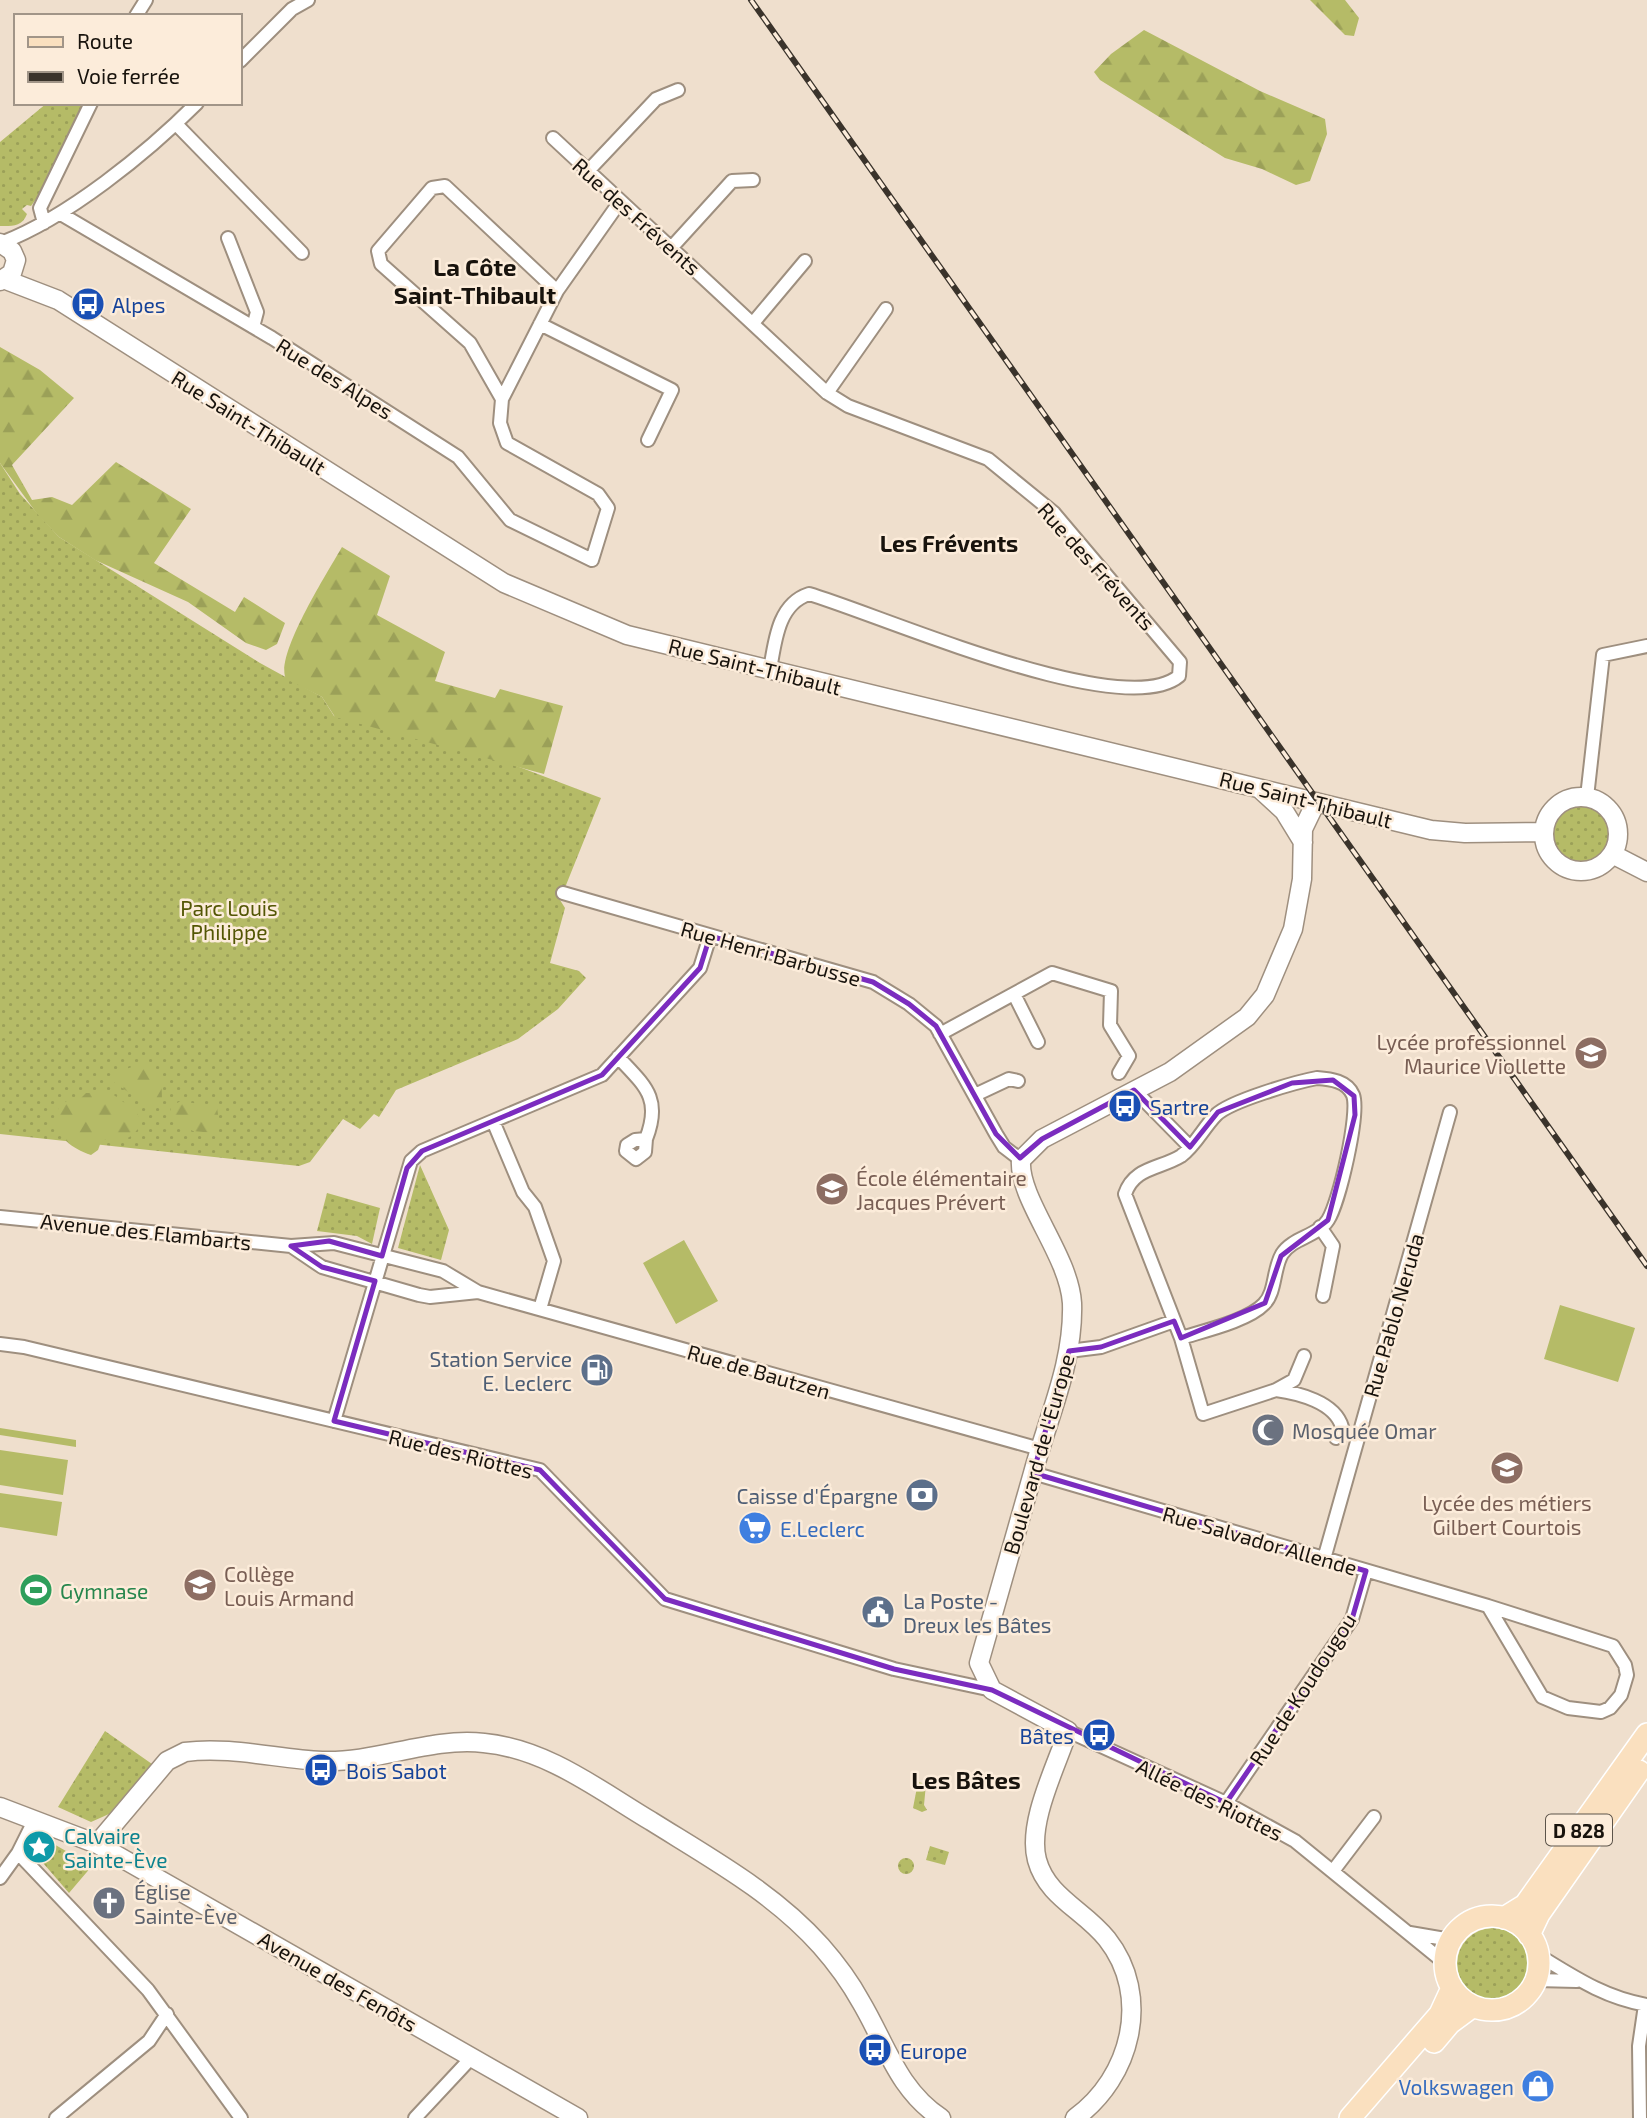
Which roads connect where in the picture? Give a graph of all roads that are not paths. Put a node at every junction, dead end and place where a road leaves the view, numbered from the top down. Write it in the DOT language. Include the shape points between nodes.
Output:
graph roads {
  1 [pos="308,0"];
  2 [pos="242,59"];
  3 [pos="678,90"];
  4 [pos="90,105"];
  5 [pos="195,105"];
  6 [pos="176,124"];
  7 [pos="552,138"];
  8 [pos="587,171"];
  9 [pos="753,180"];
  10 [pos="619,203"];
  11 [pos="61,214"];
  12 [pos="44,223"];
  13 [pos="228,238"];
  14 [pos="672,247"];
  15 [pos="8,251"];
  16 [pos="302,253"];
  17 [pos="805,261"];
  18 [pos="3,280"];
  19 [pos="557,291"];
  20 [pos="45,293"];
  21 [pos="886,309"];
  22 [pos="753,323"];
  23 [pos="540,324"];
  24 [pos="253,327"];
  25 [pos="827,394"];
  26 [pos="502,399"];
  27 [pos="648,440"];
  28 [pos="1647,646"];
  29 [pos="770,670"];
  30 [pos="1257,787"];
  31 [pos="1287,794"];
  32 [pos="1587,797"];
  33 [pos="1316,802"];
  34 [pos="1543,832"];
  35 [pos="1303,836"];
  36 [pos="1612,854"];
  37 [pos="1647,872"];
  38 [pos="563,893"];
  39 [pos="710,936"];
  40 [pos="1014,994"];
  41 [pos="940,1034"];
  42 [pos="1038,1042"];
  43 [pos="618,1057"];
  44 [pos="1119,1073"];
  45 [pos="1018,1081"];
  46 [pos="1135,1090"];
  47 [pos="975,1095"];
  48 [pos="1450,1112"];
  49 [pos="493,1121"];
  50 [pos="646,1139"];
  51 [pos="1190,1147"];
  52 [pos="1021,1160"];
  53 [pos="0,1217"];
  54 [pos="1320,1227"];
  55 [pos="291,1246"];
  56 [pos="383,1256"];
  57 [pos="375,1281"];
  58 [pos="478,1292"];
  59 [pos="1323,1296"];
  60 [pos="540,1309"];
  61 [pos="1174,1321"];
  62 [pos="1181,1338"];
  63 [pos="0,1344"];
  64 [pos="1069,1351"];
  65 [pos="1304,1356"];
  66 [pos="1276,1390"];
  67 [pos="334,1422"];
  68 [pos="1336,1438"];
  69 [pos="1040,1450"];
  70 [pos="1033,1473"];
  71 [pos="1324,1559"];
  72 [pos="1366,1571"];
  73 [pos="1488,1606"];
  74 [pos="992,1690"];
  75 [pos="1068,1731"];
  76 [pos="1647,1734"];
  77 [pos="1647,1759"];
  78 [pos="1226,1803"];
  79 [pos="0,1807"];
  80 [pos="1374,1817"];
  81 [pos="35,1819"];
  82 [pos="97,1844"];
  83 [pos="18,1853"];
  84 [pos="1333,1871"];
  85 [pos="0,1878"];
  86 [pos="1504,1918"];
  87 [pos="1409,1933"];
  88 [pos="1529,1934"];
  89 [pos="1451,1940"];
  90 [pos="1538,1955"];
  91 [pos="1445,1963"];
  92 [pos="1536,1980"];
  93 [pos="1577,1981"];
  94 [pos="1452,1988"];
  95 [pos="1646,2005"];
  96 [pos="1473,2006"];
  97 [pos="167,2014"];
  98 [pos="472,2057"];
  99 [pos="1647,2113"];
  100 [pos="56,2118"];
  101 [pos="241,2118"];
  102 [pos="415,2118"];
  103 [pos="578,2118"];
  104 [pos="941,2118"];
  105 [pos="1075,2118"];
  106 [pos="1350,2118"];
  107 [pos="1368,2118"];
  108 [pos="1641,2118"];
  1 -- 2 [label="street" via="292,9"];
  3 -- 8 [label="street" via="656,99"];
  4 -- 12 [label="street" via="40,208"];
  5 -- 6 [label="street"];
  6 -- 11 [label="street"];
  6 -- 16 [label="street"];
  7 -- 8 [label="street, Rue des Frévents"];
  8 -- 10 [label="street, Rue des Frévents"];
  9 -- 14 [label="street" via="732,181"];
  10 -- 14 [label="street, Rue des Frévents"];
  10 -- 19 [label="street"];
  11 -- 12 [label="street"];
  11 -- 24 [label="street, Rue des Alpes"];
  12 -- 15 [label="street"];
  13 -- 24 [label="street" via="257,312"];
  14 -- 22 [label="street, Rue des Frévents"];
  15 -- 18 [label="street"];
  15 -- 20 [label="street, Rue Saint-Thibault"];
  17 -- 22 [label="street"];
  18 -- 20 [label="street, Rue Saint-Thibault"];
  19 -- 23 [label="street"];
  19 -- 26 [label="street" via="445,186 432,188 377,251 381,264 470,343"];
  20 -- 29 [label="street, Rue Saint-Thibault" via="504,583 627,635"];
  21 -- 25 [label="street"];
  22 -- 25 [label="street, Rue des Frévents"];
  23 -- 26 [label="street"];
  23 -- 27 [label="street" via="672,390"];
  24 -- 26 [label="street, Rue des Alpes" via="458,457 510,520 592,560 608,508 598,494 507,443 500,423"];
  25 -- 29 [label="street, Rue des Frévents" via="988,459 1054,513 1180,662 1179,676 1170,683 1148,687 1108,687 1061,677 967,651 809,594 785,610"];
  28 -- 32 [label="street" via="1603,655"];
  29 -- 30 [label="street, Rue Saint-Thibault"];
  30 -- 31 [label="street, Rue Saint-Thibault"];
  30 -- 35 [label="street"];
  31 -- 33 [label="street, Rue Saint-Thibault"];
  31 -- 35 [label="street"];
  32 -- 34 [label="street" via="1557,805"];
  32 -- 36 [label="street" via="1612,814 1618,834"];
  33 -- 34 [label="street, Rue Saint-Thibault" via="1443,831"];
  33 -- 35 [label="street"];
  34 -- 36 [label="street" via="1549,854 1567,868 1594,869"];
  35 -- 46 [label="street" via="1302,879 1293,929 1265,995 1218,1040"];
  36 -- 37 [label="street"];
  38 -- 39 [label="street, Rue Henri Barbusse"];
  39 -- 41 [label="street, Rue Henri Barbusse" via="873,982 909,1004"];
  39 -- 43 [label="street" via="700,968"];
  40 -- 41 [label="street"];
  40 -- 42 [label="street"];
  40 -- 44 [label="street" via="1052,973 1111,990 1110,1025 1129,1056"];
  41 -- 47 [label="street, Rue Henri Barbusse"];
  43 -- 49 [label="street" via="602,1075"];
  43 -- 50 [label="street" via="649,1091 651,1125"];
  45 -- 47 [label="street" via="1009,1079"];
  46 -- 51 [label="street"];
  46 -- 52 [label="street" via="1042,1139"];
  47 -- 52 [label="street, Rue Henri Barbusse" via="1004,1147"];
  48 -- 71 [label="street, Rue Pablo Neruda"];
  49 -- 56 [label="street" via="422,1150 411,1161"];
  49 -- 60 [label="street" via="523,1192 535,1208 554,1261"];
  51 -- 54 [label="street" via="1219,1112 1292,1083 1317,1078 1346,1086 1354,1096 1355,1115 1336,1196 1328,1220"];
  51 -- 61 [label="street" via="1181,1156 1136,1175 1125,1194"];
  52 -- 64 [label="street, Boulevard de l'Europe" via="1026,1186 1066,1272 1072,1301"];
  53 -- 55 [label="street, Avenue des Flambarts"];
  54 -- 59 [label="street" via="1333,1246"];
  54 -- 62 [label="street" via="1281,1256 1265,1303 1251,1313"];
  55 -- 56 [label="street, Rue de Bautzen" via="329,1241"];
  55 -- 57 [label="street, Rue de Bautzen" via="322,1267"];
  56 -- 57 [label="street"];
  56 -- 58 [label="street, Rue de Bautzen" via="443,1271"];
  57 -- 58 [label="street, Rue de Bautzen" via="430,1297"];
  57 -- 67 [label="street"];
  58 -- 60 [label="street, Rue de Bautzen"];
  60 -- 69 [label="street, Rue de Bautzen"];
  61 -- 62 [label="street"];
  61 -- 64 [label="street" via="1101,1347"];
  62 -- 66 [label="street" via="1203,1414"];
  63 -- 67 [label="street, Rue des Riottes"];
  64 -- 69 [label="street, Boulevard de l'Europe"];
  65 -- 66 [label="street" via="1294,1380"];
  66 -- 68 [label="street" via="1295,1392 1330,1411 1342,1427"];
  67 -- 74 [label="street, Rue des Riottes" via="540,1470 665,1599 680,1606 894,1670"];
  69 -- 70 [label="street, Boulevard de l'Europe"];
  70 -- 71 [label="street, Rue Salvador Allende"];
  70 -- 74 [label="street, Boulevard de l'Europe" via="979,1663"];
  71 -- 72 [label="street, Rue Salvador Allende"];
  72 -- 73 [label="street, Rue Salvador Allende"];
  72 -- 78 [label="street, Rue de Koudougou" via="1352,1619"];
  73 -- 73 [label="street, Rue Salvador Allende" via="1613,1646 1627,1675 1620,1695 1601,1712 1568,1708 1542,1697"];
  74 -- 75 [label="street"];
  75 -- 78 [label="street, Allée des Riottes"];
  75 -- 105 [label="street" via="1037,1823 1036,1856 1052,1890 1111,1944 1126,1978 1132,2016 1114,2076"];
  76 -- 86 [label="main road, D 828" via="1525,1905"];
  77 -- 88 [label="main road, D 828"];
  78 -- 84 [label="street, Allée des Riottes" via="1295,1840"];
  79 -- 81 [label="street, Avenue des Fenôts"];
  80 -- 84 [label="street"];
  81 -- 82 [label="street, Avenue des Fenôts"];
  81 -- 83 [label="street"];
  82 -- 98 [label="street, Avenue des Fenôts"];
  82 -- 104 [label="street" via="163,1765 179,1754 202,1751 332,1761 373,1758 425,1745 484,1743 541,1758 588,1783 784,1910 827,1954 862,2002 907,2088"];
  83 -- 85 [label="street"];
  83 -- 97 [label="street"];
  84 -- 87 [label="street, Allée des Riottes"];
  86 -- 88 [label="main road"];
  86 -- 89 [label="main road" via="1468,1922"];
  87 -- 89 [label="street, Allée des Riottes"];
  87 -- 91 [label="street, Allée des Riottes"];
  88 -- 90 [label="main road"];
  89 -- 91 [label="main road"];
  90 -- 92 [label="main road"];
  90 -- 93 [label="street"];
  91 -- 94 [label="main road"];
  92 -- 93 [label="street"];
  92 -- 96 [label="main road" via="1528,1993 1503,2008"];
  93 -- 95 [label="street"];
  94 -- 96 [label="main road"];
  94 -- 106 [label="main road" via="1440,2014"];
  95 -- 108 [label="street" via="1639,2046"];
  96 -- 107 [label="main road" via="1450,2023"];
  97 -- 100 [label="street" via="149,2041"];
  97 -- 101 [label="street"];
  98 -- 102 [label="street"];
  98 -- 103 [label="street, Avenue des Fenôts"];
  99 -- 108 [label="street"];
}
